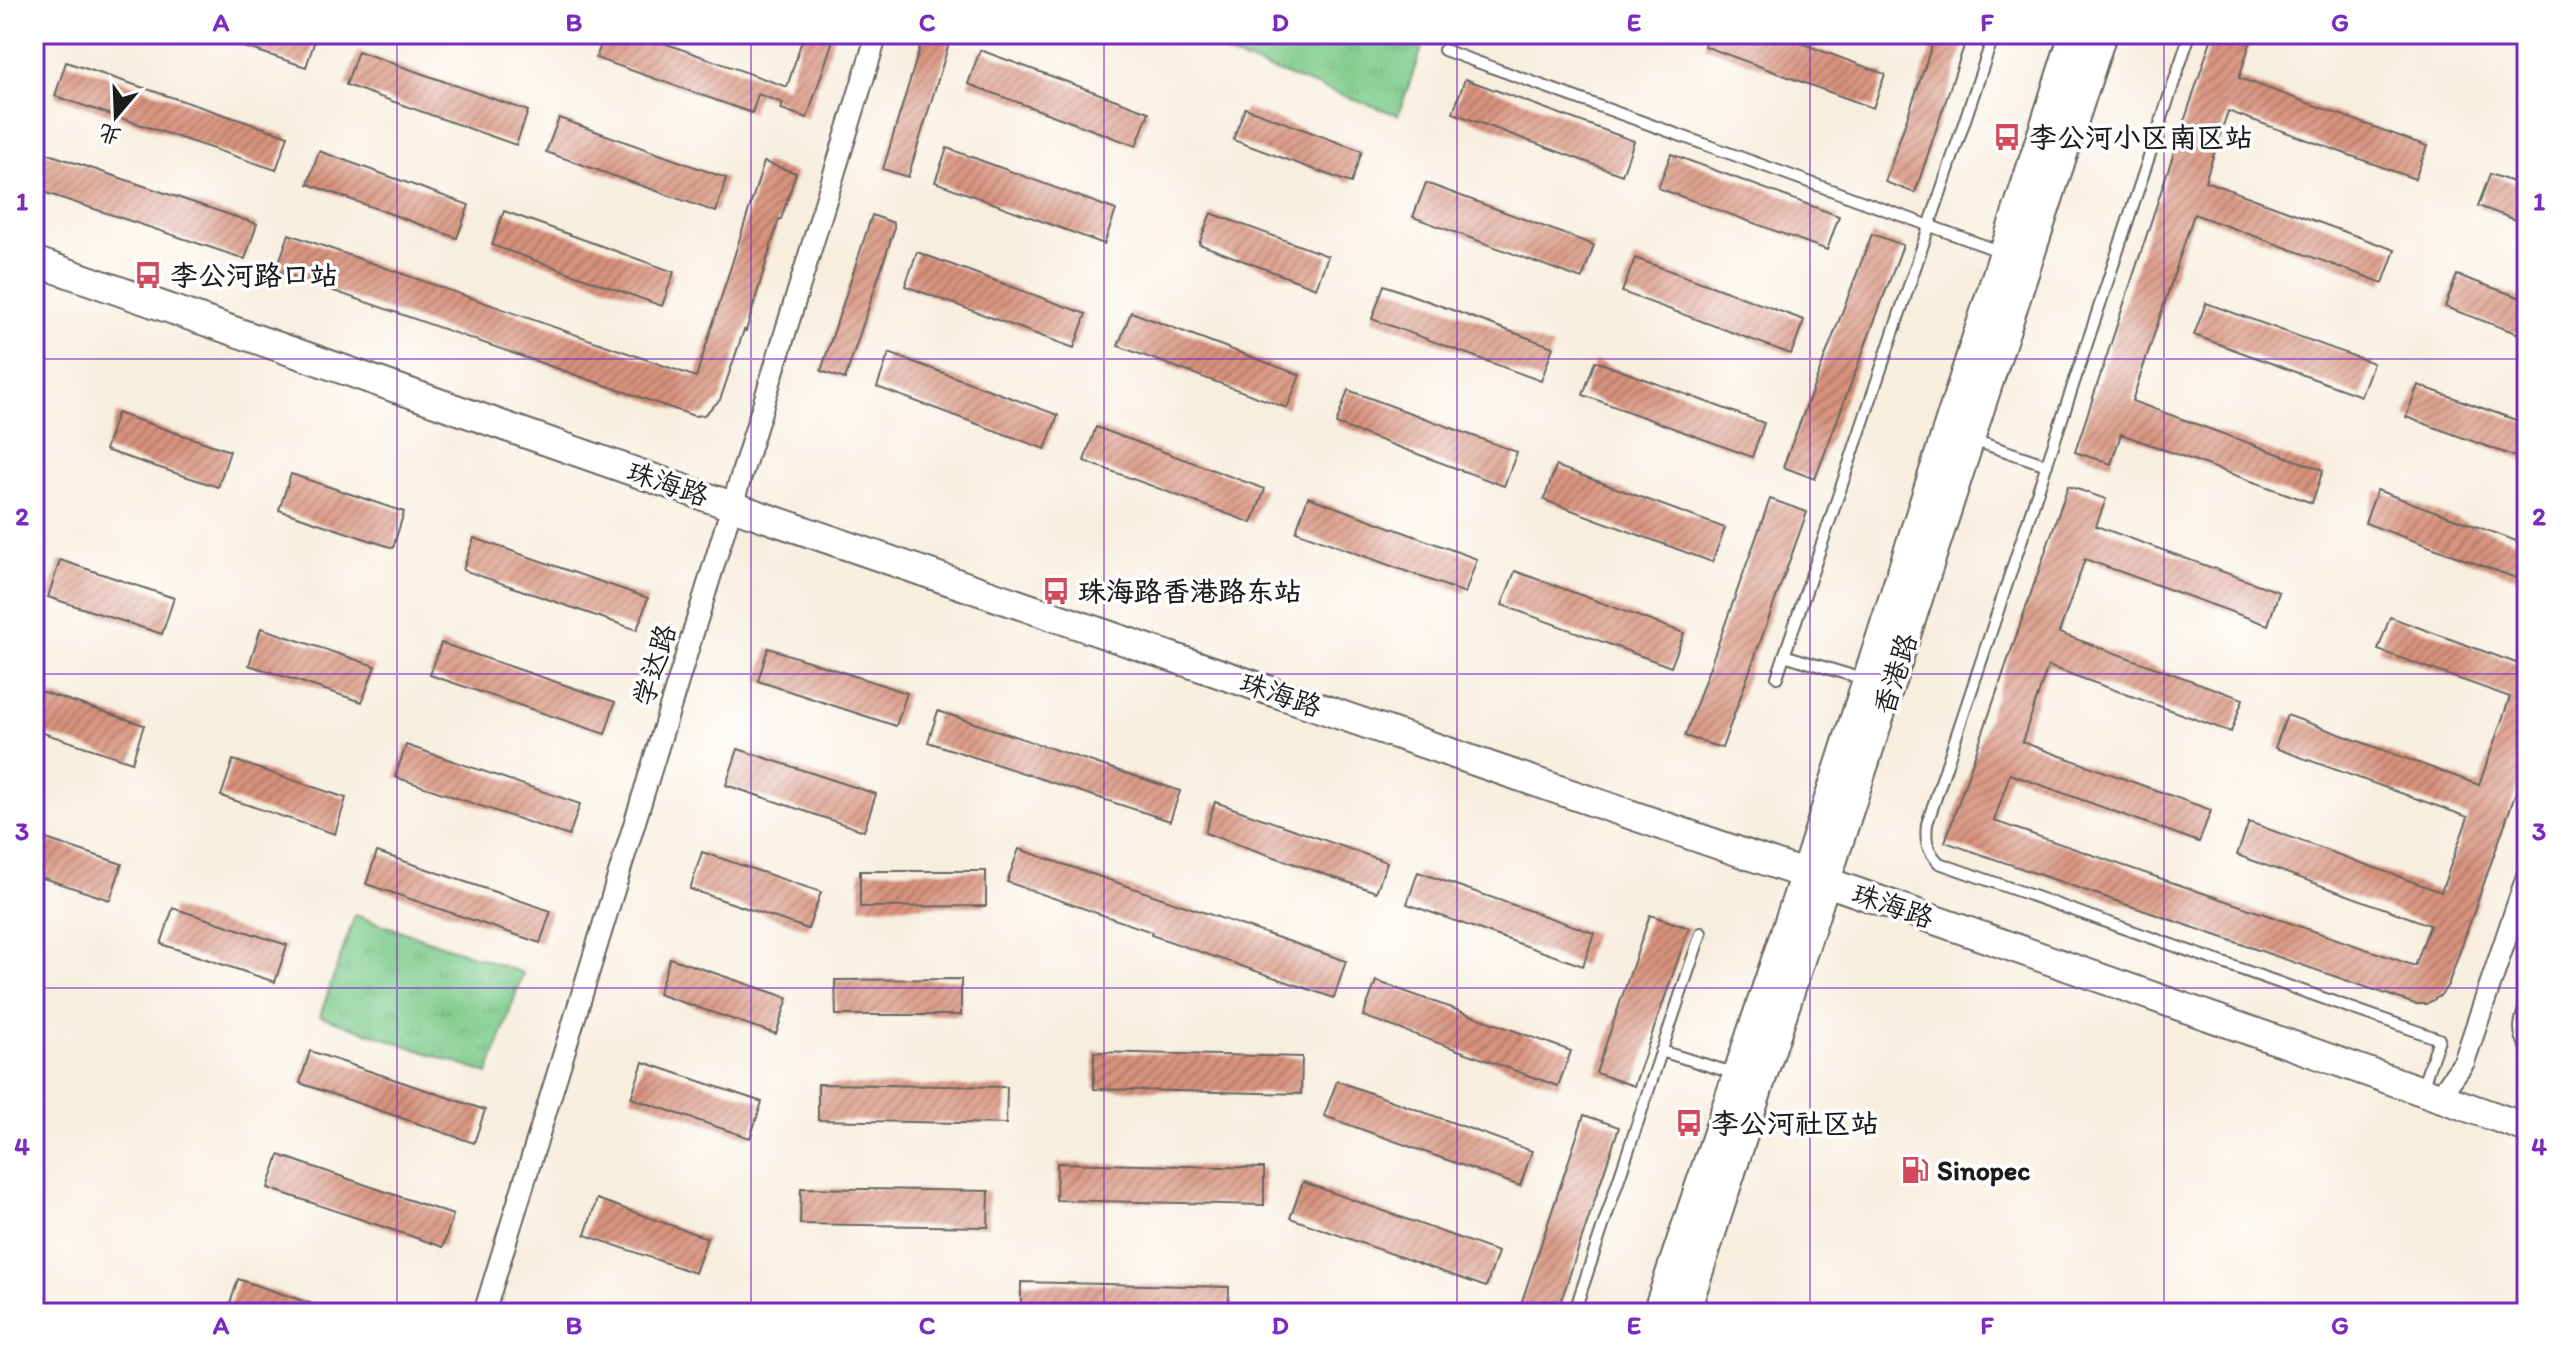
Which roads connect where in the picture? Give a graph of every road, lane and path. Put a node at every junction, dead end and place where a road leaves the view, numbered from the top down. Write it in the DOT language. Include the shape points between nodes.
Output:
graph roads {
  1 [pos="877,34"];
  2 [pos="1994,34"];
  3 [pos="2074,34"];
  4 [pos="2102,34"];
  5 [pos="2190,34"];
  6 [pos="1444,50"];
  7 [pos="1931,226"];
  8 [pos="2004,252"];
  9 [pos="34,261"];
  10 [pos="1970,440"];
  11 [pos="2047,465"];
  12 [pos="732,506"];
  13 [pos="1784,655"];
  14 [pos="1777,677"];
  15 [pos="1867,681"];
  16 [pos="2527,876"];
  17 [pos="1816,878"];
  18 [pos="1701,933"];
  19 [pos="2527,1000"];
  20 [pos="2527,1048"];
  21 [pos="1661,1051"];
  22 [pos="1737,1075"];
  23 [pos="2430,1094"];
  24 [pos="2527,1128"];
  25 [pos="484,1313"];
  26 [pos="1574,1313"];
  27 [pos="1657,1313"];
  28 [pos="1685,1313"];
  1 -- 12 [label="street, 学达路"];
  2 -- 7 [label="lane"];
  3 -- 8 [label="main road, 香港路"];
  4 -- 10 [label="main road, 香港路"];
  5 -- 11 [label="lane"];
  6 -- 7 [label="lane"];
  7 -- 8 [label="lane"];
  7 -- 13 [label="lane"];
  8 -- 15 [label="main road, 香港路"];
  9 -- 12 [label="main road, 珠海路"];
  10 -- 11 [label="lane"];
  10 -- 17 [label="main road, 香港路"];
  11 -- 23 [label="lane" via="1927,824 1928,851 1939,863 2439,1039"];
  12 -- 17 [label="main road, 珠海路"];
  12 -- 25 [label="street, 学达路"];
  13 -- 14 [label="lane"];
  13 -- 15 [label="lane"];
  15 -- 17 [label="main road, 香港路"];
  16 -- 23 [label="street" via="2464,1062"];
  17 -- 22 [label="main road, 香港路"];
  17 -- 23 [label="main road, 珠海路"];
  17 -- 28 [label="main road, 香港路"];
  18 -- 21 [label="lane"];
  19 -- 20 [label="lane" via="2519,1035"];
  21 -- 22 [label="lane"];
  21 -- 26 [label="lane"];
  22 -- 27 [label="main road, 香港路"];
  23 -- 24 [label="main road, 珠海路"];
}
